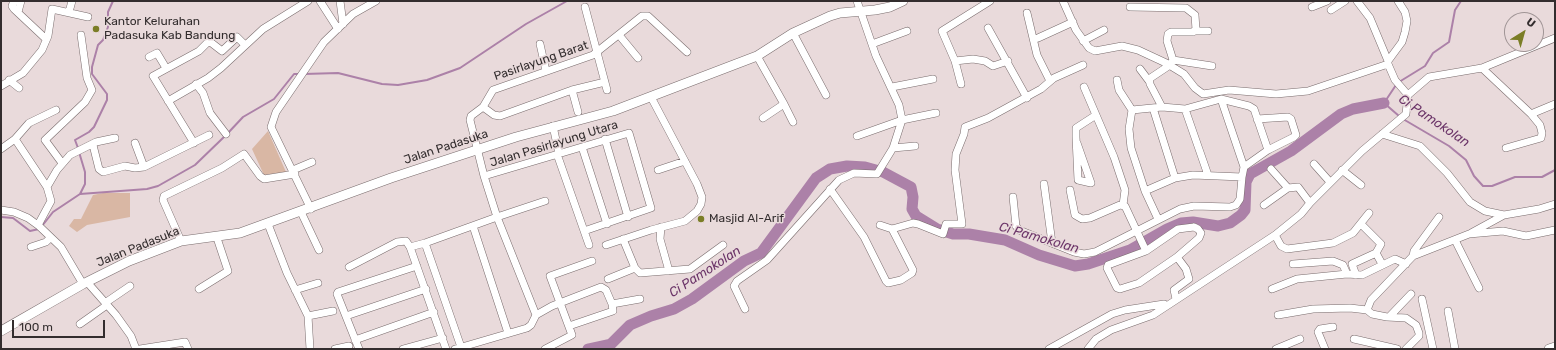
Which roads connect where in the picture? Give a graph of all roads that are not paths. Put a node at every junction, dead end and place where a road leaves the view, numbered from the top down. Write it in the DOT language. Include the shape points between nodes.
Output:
graph roads {
  1 [pos="14,1"];
  2 [pos="21,1"];
  3 [pos="72,1"];
  4 [pos="308,1"];
  5 [pos="320,1"];
  6 [pos="340,1"];
  7 [pos="376,1"];
  8 [pos="857,1"];
  9 [pos="903,1"];
  10 [pos="990,1"];
  11 [pos="1064,1"];
  12 [pos="1327,1"];
  13 [pos="1346,1"];
  14 [pos="1358,1"];
  15 [pos="1398,1"];
  16 [pos="585,7"];
  17 [pos="1130,7"];
  18 [pos="1312,7"];
  19 [pos="1331,10"];
  20 [pos="860,11"];
  21 [pos="18,12"];
  22 [pos="68,12"];
  23 [pos="1027,14"];
  24 [pos="88,16"];
  25 [pos="1073,22"];
  26 [pos="340,27"];
  27 [pos="988,28"];
  28 [pos="1104,30"];
  29 [pos="907,31"];
  30 [pos="1194,31"];
  31 [pos="1208,31"];
  32 [pos="792,33"];
  33 [pos="81,35"];
  34 [pos="620,35"];
  35 [pos="1038,38"];
  36 [pos="1555,38"];
  37 [pos="46,39"];
  38 [pos="1083,41"];
  39 [pos="540,44"];
  40 [pos="872,44"];
  41 [pos="245,46"];
  42 [pos="687,52"];
  43 [pos="598,53"];
  44 [pos="757,56"];
  45 [pos="149,57"];
  46 [pos="638,58"];
  47 [pos="955,61"];
  48 [pos="1008,61"];
  49 [pos="1172,63"];
  50 [pos="1388,63"];
  51 [pos="1083,65"];
  52 [pos="1212,66"];
  53 [pos="166,68"];
  54 [pos="1482,68"];
  55 [pos="1140,69"];
  56 [pos="546,71"];
  57 [pos="933,79"];
  58 [pos="9,80"];
  59 [pos="1117,80"];
  60 [pos="1050,81"];
  61 [pos="1149,81"];
  62 [pos="605,82"];
  63 [pos="196,84"];
  64 [pos="961,84"];
  65 [pos="1,86"];
  66 [pos="892,87"];
  67 [pos="1084,87"];
  68 [pos="19,88"];
  69 [pos="572,90"];
  70 [pos="607,90"];
  71 [pos="826,95"];
  72 [pos="1408,95"];
  73 [pos="650,97"];
  74 [pos="1026,98"];
  75 [pos="1221,100"];
  76 [pos="168,101"];
  77 [pos="784,104"];
  78 [pos="1555,104"];
  79 [pos="482,107"];
  80 [pos="1162,107"];
  81 [pos="1153,108"];
  82 [pos="1185,109"];
  83 [pos="56,110"];
  84 [pos="1132,110"];
  85 [pos="578,112"];
  86 [pos="936,113"];
  87 [pos="1531,114"];
  88 [pos="1096,115"];
  89 [pos="763,118"];
  90 [pos="1257,119"];
  91 [pos="902,120"];
  92 [pos="793,122"];
  93 [pos="553,126"];
  94 [pos="226,134"];
  95 [pos="1382,134"];
  96 [pos="209,135"];
  97 [pos="857,136"];
  98 [pos="116,138"];
  99 [pos="15,139"];
  100 [pos="605,139"];
  101 [pos="135,143"];
  102 [pos="194,143"];
  103 [pos="1077,143"];
  104 [pos="93,145"];
  105 [pos="915,146"];
  106 [pos="582,147"];
  107 [pos="893,148"];
  108 [pos="1506,148"];
  109 [pos="1,149"];
  110 [pos="478,150"];
  111 [pos="1268,150"];
  112 [pos="558,154"];
  113 [pos="685,161"];
  114 [pos="312,162"];
  115 [pos="62,163"];
  116 [pos="1314,164"];
  117 [pos="144,167"];
  118 [pos="1244,167"];
  119 [pos="1271,169"];
  120 [pos="658,170"];
  121 [pos="1342,170"];
  122 [pos="294,172"];
  123 [pos="484,176"];
  124 [pos="1208,176"];
  125 [pos="1242,177"];
  126 [pos="1175,178"];
  127 [pos="1330,182"];
  128 [pos="1044,184"];
  129 [pos="1361,185"];
  130 [pos="48,187"];
  131 [pos="1288,188"];
  132 [pos="830,189"];
  133 [pos="1070,190"];
  134 [pos="1145,192"];
  135 [pos="1013,197"];
  136 [pos="545,201"];
  137 [pos="1310,203"];
  138 [pos="1555,204"];
  139 [pos="1123,205"];
  140 [pos="1264,205"];
  141 [pos="311,209"];
  142 [pos="1,210"];
  143 [pos="301,212"];
  144 [pos="1370,213"];
  145 [pos="1504,215"];
  146 [pos="497,216"];
  147 [pos="628,217"];
  148 [pos="1439,217"];
  149 [pos="1158,219"];
  150 [pos="268,224"];
  151 [pos="607,224"];
  152 [pos="1362,224"];
  153 [pos="880,225"];
  154 [pos="473,226"];
  155 [pos="40,227"];
  156 [pos="661,227"];
  157 [pos="892,229"];
  158 [pos="1555,230"];
  159 [pos="584,231"];
  160 [pos="1136,232"];
  161 [pos="1275,234"];
  162 [pos="1469,234"];
  163 [pos="50,238"];
  164 [pos="217,238"];
  165 [pos="623,239"];
  166 [pos="1455,240"];
  167 [pos="181,241"];
  168 [pos="426,243"];
  169 [pos="1052,243"];
  170 [pos="589,245"];
  171 [pos="606,245"];
  172 [pos="723,245"];
  173 [pos="1144,246"];
  174 [pos="31,247"];
  175 [pos="410,247"];
  176 [pos="319,250"];
  177 [pos="1376,253"];
  178 [pos="1413,256"];
  179 [pos="1177,257"];
  180 [pos="592,261"];
  181 [pos="1293,264"];
  182 [pos="1382,264"];
  183 [pos="1406,264"];
  184 [pos="417,266"];
  185 [pos="349,267"];
  186 [pos="635,268"];
  187 [pos="669,271"];
  188 [pos="1347,274"];
  189 [pos="1356,275"];
  190 [pos="608,279"];
  191 [pos="318,282"];
  192 [pos="85,283"];
  193 [pos="130,286"];
  194 [pos="1479,288"];
  195 [pos="199,289"];
  196 [pos="426,289"];
  197 [pos="1272,289"];
  198 [pos="295,290"];
  199 [pos="1411,294"];
  200 [pos="640,299"];
  201 [pos="1176,299"];
  202 [pos="1422,299"];
  203 [pos="560,302"];
  204 [pos="106,304"];
  205 [pos="612,304"];
  206 [pos="1167,304"];
  207 [pos="745,309"];
  208 [pos="1367,310"];
  209 [pos="333,311"];
  210 [pos="434,312"];
  211 [pos="1448,312"];
  212 [pos="1278,315"];
  213 [pos="308,316"];
  214 [pos="346,316"];
  215 [pos="536,316"];
  216 [pos="1390,316"];
  217 [pos="80,324"];
  218 [pos="1333,327"];
  219 [pos="570,330"];
  220 [pos="1,331"];
  221 [pos="508,333"];
  222 [pos="443,338"];
  223 [pos="1300,339"];
  224 [pos="1354,339"];
  225 [pos="355,340"];
  226 [pos="349,346"];
  227 [pos="1288,347"];
  228 [pos="1555,347"];
  229 [pos="458,348"];
  230 [pos="136,349"];
  231 [pos="140,349"];
  232 [pos="188,349"];
  233 [pos="310,349"];
  234 [pos="336,349"];
  235 [pos="359,349"];
  236 [pos="403,349"];
  237 [pos="446,349"];
  238 [pos="545,349"];
  239 [pos="1049,349"];
  240 [pos="1088,349"];
  241 [pos="1276,349"];
  242 [pos="1325,349"];
  243 [pos="1397,349"];
  244 [pos="1406,349"];
  245 [pos="1433,349"];
  246 [pos="1455,349"];
  247 [pos="1548,349"];
  1 -- 21 [label="street" via="12,6"];
  2 -- 21 [label="street"];
  3 -- 22 [label="street"];
  4 -- 41 [label="street" via="263,29"];
  5 -- 26 [label="street"];
  6 -- 26 [label="street"];
  7 -- 26 [label="street" via="353,14"];
  8 -- 20 [label="street"];
  9 -- 20 [label="street, Jalan Padasuka" via="890,7"];
  10 -- 47 [label="street" via="943,30"];
  11 -- 25 [label="street"];
  12 -- 18 [label="street"];
  13 -- 19 [label="street"];
  14 -- 50 [label="street" via="1370,18"];
  15 -- 50 [label="street" via="1407,21 1402,42"];
  16 -- 43 [label="street"];
  17 -- 30 [label="street" via="1186,8 1195,15"];
  20 -- 32 [label="street, Jalan Padasuka" via="830,16"];
  20 -- 40 [label="street"];
  21 -- 37 [label="street"];
  22 -- 24 [label="street"];
  22 -- 37 [label="street" via="52,9"];
  23 -- 60 [label="street" via="1037,54"];
  25 -- 35 [label="street"];
  25 -- 38 [label="street"];
  26 -- 122 [label="street" via="317,52 276,112 271,127"];
  27 -- 48 [label="street"];
  28 -- 38 [label="street"];
  29 -- 40 [label="street"];
  30 -- 31 [label="street"];
  30 -- 49 [label="street" via="1168,34"];
  32 -- 44 [label="street, Jalan Padasuka"];
  32 -- 71 [label="street"];
  33 -- 115 [label="street" via="87,78 92,90 85,102 46,139"];
  34 -- 42 [label="street, Pasirlayung Barat" via="645,15"];
  34 -- 43 [label="street, Pasirlayung Barat"];
  34 -- 46 [label="street"];
  36 -- 54 [label="street"];
  37 -- 58 [label="street" via="34,61 23,73"];
  38 -- 49 [label="street" via="1095,51 1130,47"];
  39 -- 56 [label="street"];
  40 -- 66 [label="street"];
  41 -- 53 [label="street" via="237,37 222,52 209,41 199,52"];
  41 -- 63 [label="street" via="221,68"];
  43 -- 56 [label="street, Pasirlayung Barat"];
  43 -- 62 [label="street"];
  44 -- 73 [label="street, Jalan Padasuka"];
  44 -- 77 [label="street"];
  45 -- 53 [label="street" via="157,53"];
  47 -- 48 [label="street" via="974,59 986,61 993,66"];
  47 -- 64 [label="street"];
  48 -- 74 [label="street"];
  49 -- 50 [label="street" via="1203,94 1229,90 1276,94 1308,90"];
  49 -- 52 [label="street"];
  49 -- 61 [label="street"];
  50 -- 72 [label="street" via="1397,82"];
  51 -- 60 [label="street"];
  53 -- 76 [label="street" via="153,76"];
  54 -- 72 [label="street" via="1435,74"];
  54 -- 87 [label="street"];
  55 -- 61 [label="street"];
  56 -- 79 [label="street, Pasirlayung Barat" via="493,90"];
  57 -- 66 [label="street"];
  58 -- 65 [label="street"];
  58 -- 68 [label="street"];
  59 -- 84 [label="street" via="1119,90"];
  60 -- 74 [label="street"];
  61 -- 80 [label="street"];
  62 -- 69 [label="street"];
  62 -- 70 [label="street"];
  63 -- 76 [label="street"];
  63 -- 94 [label="street" via="203,93 210,114"];
  66 -- 91 [label="street"];
  67 -- 88 [label="street"];
  69 -- 79 [label="street" via="500,116"];
  69 -- 85 [label="street"];
  72 -- 95 [label="street" via="1406,114"];
  73 -- 93 [label="street, Jalan Padasuka"];
  73 -- 113 [label="street"];
  74 -- 157 [label="street" via="965,127 956,154 955,170 962,224 946,224 943,234 913,223"];
  75 -- 82 [label="street"];
  75 -- 90 [label="street" via="1252,107"];
  75 -- 118 [label="street"];
  76 -- 102 [label="street"];
  77 -- 89 [label="street"];
  77 -- 92 [label="street"];
  78 -- 87 [label="street"];
  79 -- 110 [label="street, Pasirlayung Barat" via="470,120"];
  80 -- 81 [label="street"];
  80 -- 82 [label="street"];
  81 -- 84 [label="street"];
  81 -- 126 [label="street"];
  82 -- 124 [label="street"];
  83 -- 99 [label="street" via="29,123"];
  84 -- 134 [label="street" via="1129,139"];
  86 -- 91 [label="street"];
  87 -- 108 [label="street" via="1540,125 1541,138"];
  88 -- 103 [label="street" via="1076,128"];
  88 -- 139 [label="street" via="1114,157 1124,190"];
  90 -- 111 [label="street"];
  90 -- 111 [label="street" via="1291,119 1296,137"];
  91 -- 97 [label="street"];
  91 -- 107 [label="street"];
  93 -- 110 [label="street, Jalan Padasuka"];
  93 -- 112 [label="street"];
  95 -- 121 [label="street"];
  95 -- 145 [label="street" via="1420,146 1447,172 1470,202 1485,211"];
  96 -- 102 [label="street"];
  98 -- 104 [label="street"];
  99 -- 109 [label="street"];
  99 -- 130 [label="street"];
  100 -- 106 [label="street, Jalan Pasirlayung Utara"];
  100 -- 147 [label="street"];
  100 -- 147 [label="street, Jalan Pasirlayung Utara" via="630,133 651,206"];
  101 -- 117 [label="street"];
  102 -- 117 [label="street"];
  103 -- 103 [label="street" via="1078,180 1091,183 1083,159"];
  104 -- 115 [label="street" via="74,153"];
  104 -- 117 [label="street" via="101,171 125,166"];
  105 -- 107 [label="street"];
  106 -- 112 [label="street, Jalan Pasirlayung Utara"];
  106 -- 151 [label="street"];
  107 -- 132 [label="street" via="876,174 854,173 839,180"];
  110 -- 123 [label="street"];
  110 -- 141 [label="street, Jalan Padasuka" via="391,178"];
  111 -- 118 [label="street"];
  112 -- 123 [label="street, Jalan Pasirlayung Utara"];
  112 -- 159 [label="street"];
  113 -- 120 [label="street"];
  113 -- 156 [label="street" via="702,197 701,204 685,221"];
  114 -- 122 [label="street"];
  115 -- 130 [label="street"];
  116 -- 127 [label="street"];
  118 -- 125 [label="street"];
  119 -- 131 [label="street"];
  121 -- 127 [label="street"];
  121 -- 129 [label="street"];
  122 -- 141 [label="street"];
  122 -- 167 [label="street" via="264,179 244,154 222,168 164,196 163,200"];
  123 -- 146 [label="street"];
  124 -- 125 [label="street"];
  124 -- 126 [label="street"];
  125 -- 149 [label="street" via="1240,199 1236,205 1194,206"];
  126 -- 134 [label="street"];
  127 -- 137 [label="street"];
  128 -- 169 [label="street"];
  130 -- 155 [label="street" via="52,203 40,218"];
  131 -- 137 [label="street" via="1298,187"];
  131 -- 140 [label="street"];
  132 -- 157 [label="street" via="864,237 888,283 901,280 913,270"];
  132 -- 207 [label="street" via="767,260 737,281 734,286"];
  133 -- 139 [label="street" via="1075,215 1082,219"];
  134 -- 149 [label="street"];
  135 -- 169 [label="street" via="1017,228"];
  136 -- 146 [label="street"];
  137 -- 161 [label="street" via="1301,214"];
  138 -- 145 [label="street"];
  139 -- 160 [label="street"];
  141 -- 143 [label="street, Jalan Padasuka"];
  142 -- 155 [label="street" via="28,218"];
  143 -- 150 [label="street, Jalan Padasuka"];
  143 -- 176 [label="street"];
  144 -- 152 [label="street"];
  145 -- 162 [label="street"];
  146 -- 154 [label="street"];
  146 -- 215 [label="street"];
  147 -- 151 [label="street"];
  148 -- 178 [label="street"];
  149 -- 160 [label="street"];
  150 -- 164 [label="street, Jalan Padasuka"];
  150 -- 198 [label="street"];
  151 -- 159 [label="street"];
  152 -- 161 [label="street" via="1353,233 1320,246 1283,249"];
  152 -- 177 [label="street" via="1381,244"];
  153 -- 157 [label="street"];
  154 -- 168 [label="street"];
  154 -- 221 [label="street"];
  155 -- 163 [label="street"];
  156 -- 165 [label="street"];
  156 -- 187 [label="street" via="660,239"];
  158 -- 162 [label="street" via="1526,236 1503,232"];
  159 -- 170 [label="street"];
  160 -- 169 [label="street" via="1090,253 1074,252"];
  160 -- 173 [label="street"];
  161 -- 201 [label="street"];
  162 -- 166 [label="street"];
  163 -- 174 [label="street"];
  163 -- 192 [label="street" via="67,255"];
  164 -- 167 [label="street, Jalan Padasuka"];
  164 -- 195 [label="street" via="228,270"];
  165 -- 171 [label="street"];
  165 -- 186 [label="street"];
  166 -- 178 [label="street"];
  166 -- 194 [label="street"];
  167 -- 192 [label="street, Jalan Padasuka" via="129,261"];
  168 -- 175 [label="street"];
  168 -- 229 [label="street"];
  172 -- 187 [label="street" via="694,267"];
  173 -- 179 [label="street" via="1178,229 1198,229 1201,233 1199,238"];
  173 -- 179 [label="street" via="1107,266 1118,289 1139,283"];
  175 -- 184 [label="street"];
  175 -- 185 [label="street" via="406,241 397,242"];
  177 -- 182 [label="street"];
  177 -- 189 [label="street" via="1352,264"];
  178 -- 183 [label="street"];
  179 -- 201 [label="street" via="1186,269 1189,279 1174,290"];
  180 -- 203 [label="street" via="550,276"];
  181 -- 188 [label="street" via="1333,261 1343,265"];
  182 -- 183 [label="street" via="1395,259"];
  182 -- 189 [label="street" via="1362,275"];
  183 -- 208 [label="street" via="1371,300"];
  184 -- 196 [label="street"];
  184 -- 214 [label="street" via="340,290 337,294"];
  186 -- 187 [label="street" via="640,272"];
  186 -- 190 [label="street"];
  188 -- 189 [label="street"];
  188 -- 197 [label="street" via="1297,279"];
  191 -- 198 [label="street"];
  192 -- 204 [label="street"];
  192 -- 220 [label="street, Jalan Padasuka"];
  193 -- 204 [label="street"];
  196 -- 210 [label="street"];
  196 -- 214 [label="street"];
  198 -- 213 [label="street"];
  199 -- 216 [label="street"];
  200 -- 205 [label="street"];
  201 -- 206 [label="street"];
  202 -- 245 [label="street"];
  203 -- 205 [label="street" via="601,287 606,290"];
  203 -- 215 [label="street"];
  203 -- 219 [label="street"];
  204 -- 217 [label="street"];
  204 -- 230 [label="street" via="122,322"];
  205 -- 219 [label="street" via="613,311"];
  206 -- 239 [label="street" via="1112,314"];
  206 -- 240 [label="street" via="1153,314 1111,330 1096,339"];
  208 -- 212 [label="street" via="1313,309"];
  208 -- 216 [label="street" via="1372,314"];
  209 -- 213 [label="street"];
  210 -- 222 [label="street"];
  210 -- 225 [label="street"];
  211 -- 246 [label="street"];
  213 -- 233 [label="street"];
  214 -- 225 [label="street"];
  215 -- 221 [label="street" via="531,325"];
  216 -- 244 [label="street" via="1406,318 1418,329 1419,336"];
  218 -- 242 [label="street" via="1320,329 1318,332"];
  219 -- 238 [label="street" via="571,337"];
  221 -- 229 [label="street"];
  222 -- 236 [label="street"];
  222 -- 237 [label="street"];
  223 -- 227 [label="street"];
  224 -- 243 [label="street"];
  225 -- 235 [label="street"];
  226 -- 234 [label="street"];
  227 -- 241 [label="street"];
  228 -- 247 [label="street"];
  231 -- 232 [label="street" via="184,342"];
}
